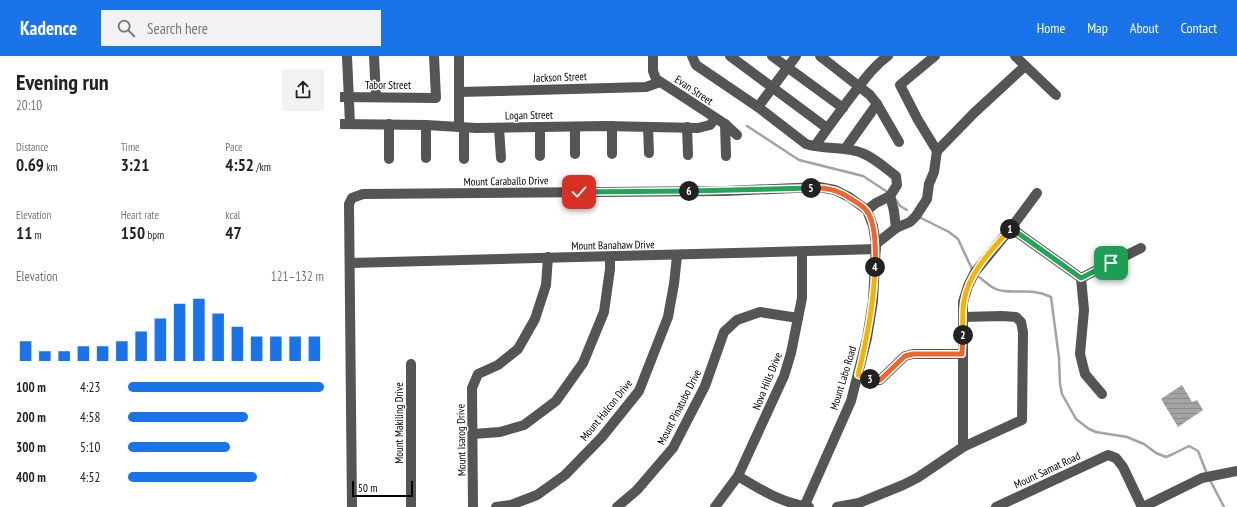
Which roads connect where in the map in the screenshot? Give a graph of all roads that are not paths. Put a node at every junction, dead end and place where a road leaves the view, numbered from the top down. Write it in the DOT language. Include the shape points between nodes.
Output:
graph roads {
  1 [pos="374,56"];
  2 [pos="434,56"];
  3 [pos="459,56"];
  4 [pos="652,56"];
  5 [pos="692,56"];
  6 [pos="730,56"];
  7 [pos="772,56"];
  8 [pos="796,56"];
  9 [pos="820,56"];
  10 [pos="888,56"];
  11 [pos="935,56"];
  12 [pos="1015,56"];
  13 [pos="344,60"];
  14 [pos="1025,66"];
  15 [pos="787,67"];
  16 [pos="660,82"];
  17 [pos="860,86"];
  18 [pos="772,87"];
  19 [pos="459,92"];
  20 [pos="1056,95"];
  21 [pos="344,97"];
  22 [pos="376,97"];
  23 [pos="877,104"];
  24 [pos="758,107"];
  25 [pos="843,108"];
  26 [pos="715,119"];
  27 [pos="347,121"];
  28 [pos="389,124"];
  29 [pos="725,124"];
  30 [pos="426,125"];
  31 [pos="612,126"];
  32 [pos="461,127"];
  33 [pos="540,127"];
  34 [pos="575,127"];
  35 [pos="648,127"];
  36 [pos="687,127"];
  37 [pos="499,128"];
  38 [pos="827,128"];
  39 [pos="737,135"];
  40 [pos="899,142"];
  41 [pos="815,146"];
  42 [pos="845,149"];
  43 [pos="937,151"];
  44 [pos="649,153"];
  45 [pos="575,154"];
  46 [pos="612,154"];
  47 [pos="688,155"];
  48 [pos="540,156"];
  49 [pos="726,156"];
  50 [pos="426,158"];
  51 [pos="501,158"];
  52 [pos="389,159"];
  53 [pos="464,159"];
  54 [pos="1036,194"];
  55 [pos="890,196"];
  56 [pos="867,210"];
  57 [pos="896,228"];
  58 [pos="1011,228"];
  59 [pos="876,247"];
  60 [pos="1141,248"];
  61 [pos="802,252"];
  62 [pos="677,256"];
  63 [pos="610,257"];
  64 [pos="548,258"];
  65 [pos="350,263"];
  66 [pos="1081,278"];
  67 [pos="963,317"];
  68 [pos="798,318"];
  69 [pos="962,354"];
  70 [pos="411,364"];
  71 [pos="858,375"];
  72 [pos="1102,394"];
  73 [pos="473,434"];
  74 [pos="963,447"];
  75 [pos="1237,471"];
  76 [pos="738,476"];
  77 [pos="352,507"];
  78 [pos="412,507"];
  79 [pos="473,507"];
  80 [pos="496,507"];
  81 [pos="618,507"];
  82 [pos="715,507"];
  83 [pos="805,507"];
  84 [pos="837,507"];
  85 [pos="996,507"];
  86 [pos="1142,507"];
  1 -- 22 [label="street"];
  2 -- 22 [label="street, Tabor Street" via="436,98"];
  3 -- 19 [label="street"];
  4 -- 16 [label="street, Evan Street" via="653,71"];
  5 -- 24 [label="street" via="696,65"];
  6 -- 18 [label="street"];
  7 -- 15 [label="street"];
  8 -- 15 [label="street"];
  9 -- 17 [label="street"];
  10 -- 17 [label="street" via="879,62"];
  11 -- 43 [label="street" via="900,85"];
  12 -- 14 [label="street"];
  13 -- 21 [label="street"];
  14 -- 20 [label="street"];
  14 -- 43 [label="street"];
  15 -- 18 [label="street"];
  15 -- 25 [label="street"];
  16 -- 19 [label="street, Jackson Street" via="646,87"];
  16 -- 26 [label="street, Evan Street"];
  17 -- 23 [label="street"];
  17 -- 25 [label="street"];
  18 -- 24 [label="street"];
  18 -- 38 [label="street"];
  19 -- 32 [label="street"];
  21 -- 22 [label="street, Tabor Street"];
  21 -- 27 [label="street"];
  23 -- 40 [label="street"];
  23 -- 42 [label="street"];
  24 -- 41 [label="street" via="806,144"];
  25 -- 38 [label="street"];
  26 -- 29 [label="street, Evan Street"];
  26 -- 36 [label="street, Logan Street" via="710,125"];
  27 -- 28 [label="street, Logan Street"];
  28 -- 30 [label="street, Logan Street"];
  28 -- 52 [label="street"];
  29 -- 39 [label="street, Evan Street"];
  29 -- 49 [label="street"];
  30 -- 32 [label="street, Logan Street"];
  30 -- 50 [label="street"];
  31 -- 34 [label="street, Logan Street"];
  31 -- 35 [label="street, Logan Street"];
  31 -- 46 [label="street"];
  32 -- 37 [label="street, Logan Street"];
  32 -- 53 [label="street"];
  33 -- 34 [label="street, Logan Street"];
  33 -- 37 [label="street, Logan Street"];
  33 -- 48 [label="street"];
  34 -- 45 [label="street"];
  35 -- 36 [label="street, Logan Street"];
  35 -- 44 [label="street"];
  36 -- 47 [label="street"];
  37 -- 51 [label="street"];
  38 -- 41 [label="street"];
  41 -- 42 [label="street"];
  42 -- 55 [label="street" via="863,153 896,176 897,185"];
  43 -- 57 [label="street" via="927,199 910,222"];
  54 -- 58 [label="street"];
  55 -- 56 [label="street"];
  55 -- 57 [label="street"];
  56 -- 59 [label="street" via="873,226"];
  56 -- 65 [label="street, Mount Caraballo Drive" via="835,190 819,187 725,191 363,194 352,198 349,204"];
  57 -- 59 [label="street"];
  58 -- 66 [label="street"];
  58 -- 67 [label="street" via="975,272 963,302"];
  59 -- 61 [label="street, Mount Banahaw Drive"];
  59 -- 71 [label="street, Mount Labo Road" via="873,302"];
  60 -- 66 [label="street"];
  61 -- 62 [label="street, Mount Banahaw Drive"];
  61 -- 68 [label="street, Nova Hills Drive" via="802,298"];
  62 -- 63 [label="street, Mount Banahaw Drive"];
  62 -- 80 [label="street, Mount Halcon Drive" via="668,317 639,391 602,437 565,475 537,495 511,505"];
  63 -- 64 [label="street, Mount Banahaw Drive"];
  63 -- 73 [label="street" via="604,312 583,363 556,401 524,425 500,432"];
  64 -- 65 [label="street, Mount Banahaw Drive"];
  64 -- 73 [label="street, Mount Isarog Drive" via="546,286 535,319 518,349 498,364 478,374 472,388"];
  65 -- 77 [label="street"];
  66 -- 72 [label="street" via="1084,310 1080,354 1085,374"];
  67 -- 69 [label="street"];
  67 -- 74 [label="street" via="1016,317 1021,322 1023,332 1022,420"];
  68 -- 76 [label="street, Nova Hills Drive" via="784,376"];
  68 -- 81 [label="street, Mount Pinatubo Drive" via="760,312 737,320 724,332 705,386 673,448 637,490"];
  69 -- 71 [label="street" via="913,354 905,356 880,380"];
  69 -- 74 [label="street"];
  70 -- 78 [label="street, Mount Makiling Drive"];
  71 -- 83 [label="street, Mount Labo Road" via="851,401"];
  73 -- 79 [label="street, Mount Isarog Drive"];
  74 -- 84 [label="street" via="917,478 859,503"];
  75 -- 86 [label="street" via="1202,478"];
  76 -- 82 [label="street, Nova Hills Drive"];
  76 -- 83 [label="street" via="768,494"];
  85 -- 86 [label="street, Mount Samat Road" via="1108,455 1116,458 1123,467"];
}
